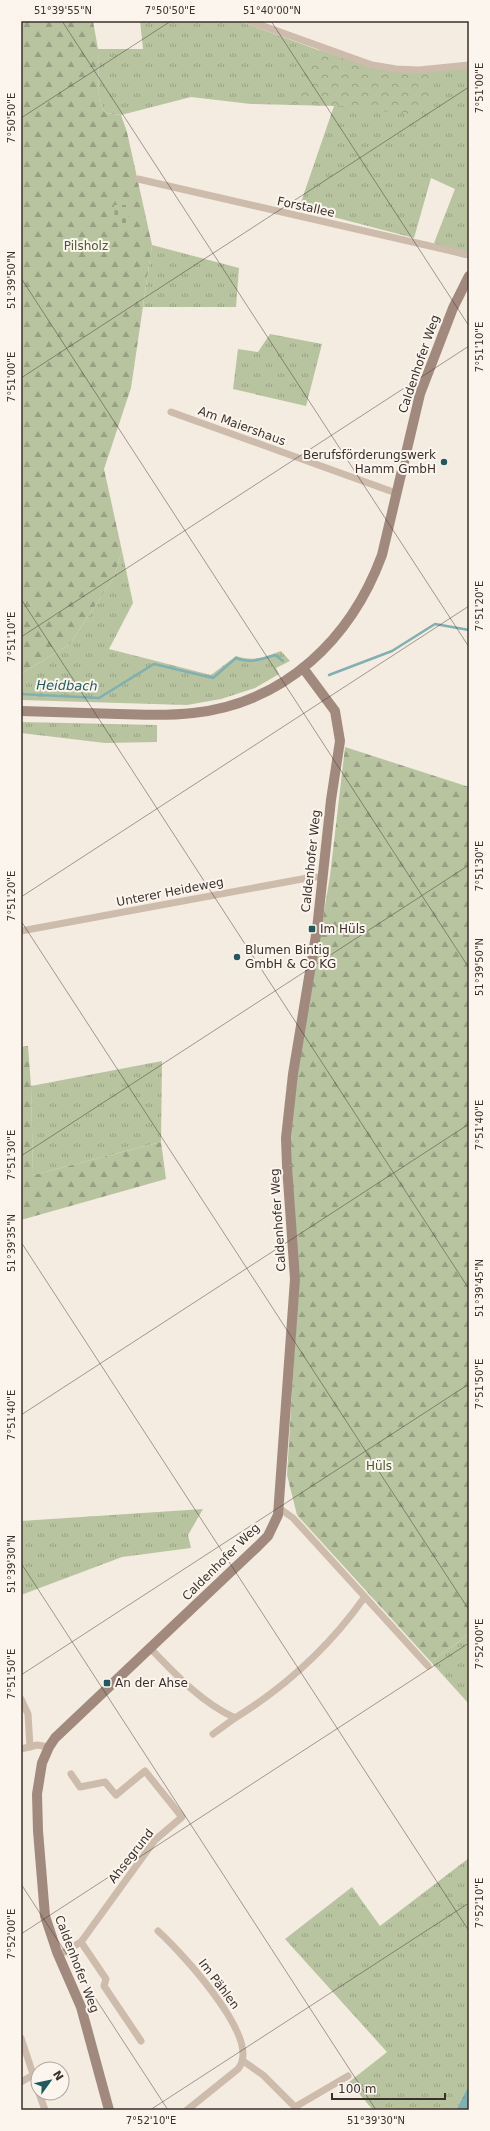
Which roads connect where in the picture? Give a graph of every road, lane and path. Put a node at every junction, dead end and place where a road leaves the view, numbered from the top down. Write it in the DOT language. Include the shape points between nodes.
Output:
graph roads {
  1 [pos="249,21"];
  2 [pos="469,65"];
  3 [pos="138,179"];
  4 [pos="469,255"];
  5 [pos="469,276"];
  6 [pos="171,412"];
  7 [pos="396,493"];
  8 [pos="303,668"];
  9 [pos="21,712"];
  10 [pos="322,877"];
  11 [pos="21,931"];
  12 [pos="280,1508"];
  13 [pos="364,1598"];
  14 [pos="150,1648"];
  15 [pos="428,1666"];
  16 [pos="21,1699"];
  17 [pos="235,1718"];
  18 [pos="213,1734"];
  19 [pos="30,1747"];
  20 [pos="49,1748"];
  21 [pos="21,1749"];
  22 [pos="71,1774"];
  23 [pos="158,1931"];
  24 [pos="80,1942"];
  25 [pos="59,1955"];
  26 [pos="21,2038"];
  27 [pos="141,2041"];
  28 [pos="243,2061"];
  29 [pos="30,2066"];
  30 [pos="348,2076"];
  31 [pos="30,2077"];
  32 [pos="21,2082"];
  33 [pos="109,2110"];
  34 [pos="187,2110"];
  1 -- 2 [label="street" via="372,65 419,70"];
  3 -- 4 [label="street, Forstallee"];
  5 -- 7 [label="main road, Caldenhofer Weg" via="450,313 420,394"];
  6 -- 7 [label="street, Am Maiershaus"];
  7 -- 8 [label="main road, Caldenhofer Weg" via="382,555 367,592 340,632"];
  8 -- 9 [label="main road" via="260,695 225,707 194,713 164,715"];
  8 -- 10 [label="main road, Caldenhofer Weg" via="333,707 339,731"];
  10 -- 11 [label="street, Unterer Heideweg" via="313,876"];
  10 -- 12 [label="main road, Caldenhofer Weg" via="317,929 293,1074 286,1138 295,1279"];
  12 -- 13 [label="street" via="293,1518"];
  12 -- 14 [label="main road, Caldenhofer Weg" via="274,1526 263,1541"];
  13 -- 15 [label="street"];
  13 -- 17 [label="street" via="343,1628 309,1662 259,1703"];
  14 -- 17 [label="street" via="192,1689"];
  14 -- 20 [label="main road, Caldenhofer Weg" via="64,1729"];
  16 -- 19 [label="street" via="28,1714"];
  17 -- 18 [label="street"];
  19 -- 20 [label="street" via="37,1745"];
  19 -- 21 [label="street"];
  20 -- 25 [label="main road, Caldenhofer Weg" via="38,1780 38,1831 45,1916"];
  22 -- 24 [label="street, Ahsegrund" via="80,1787 105,1782 116,1795 145,1771 182,1817 155,1840"];
  23 -- 28 [label="street, Im Pählen" via="203,1978 232,2021 242,2046"];
  24 -- 25 [label="street, Ahsegrund"];
  24 -- 27 [label="street" via="106,1979 104,1986"];
  25 -- 33 [label="main road, Caldenhofer Weg" via="81,2007"];
  26 -- 29 [label="street"];
  28 -- 30 [label="street" via="263,2075 295,2108"];
  28 -- 34 [label="street" via="232,2076"];
  31 -- 32 [label="street"];
}
